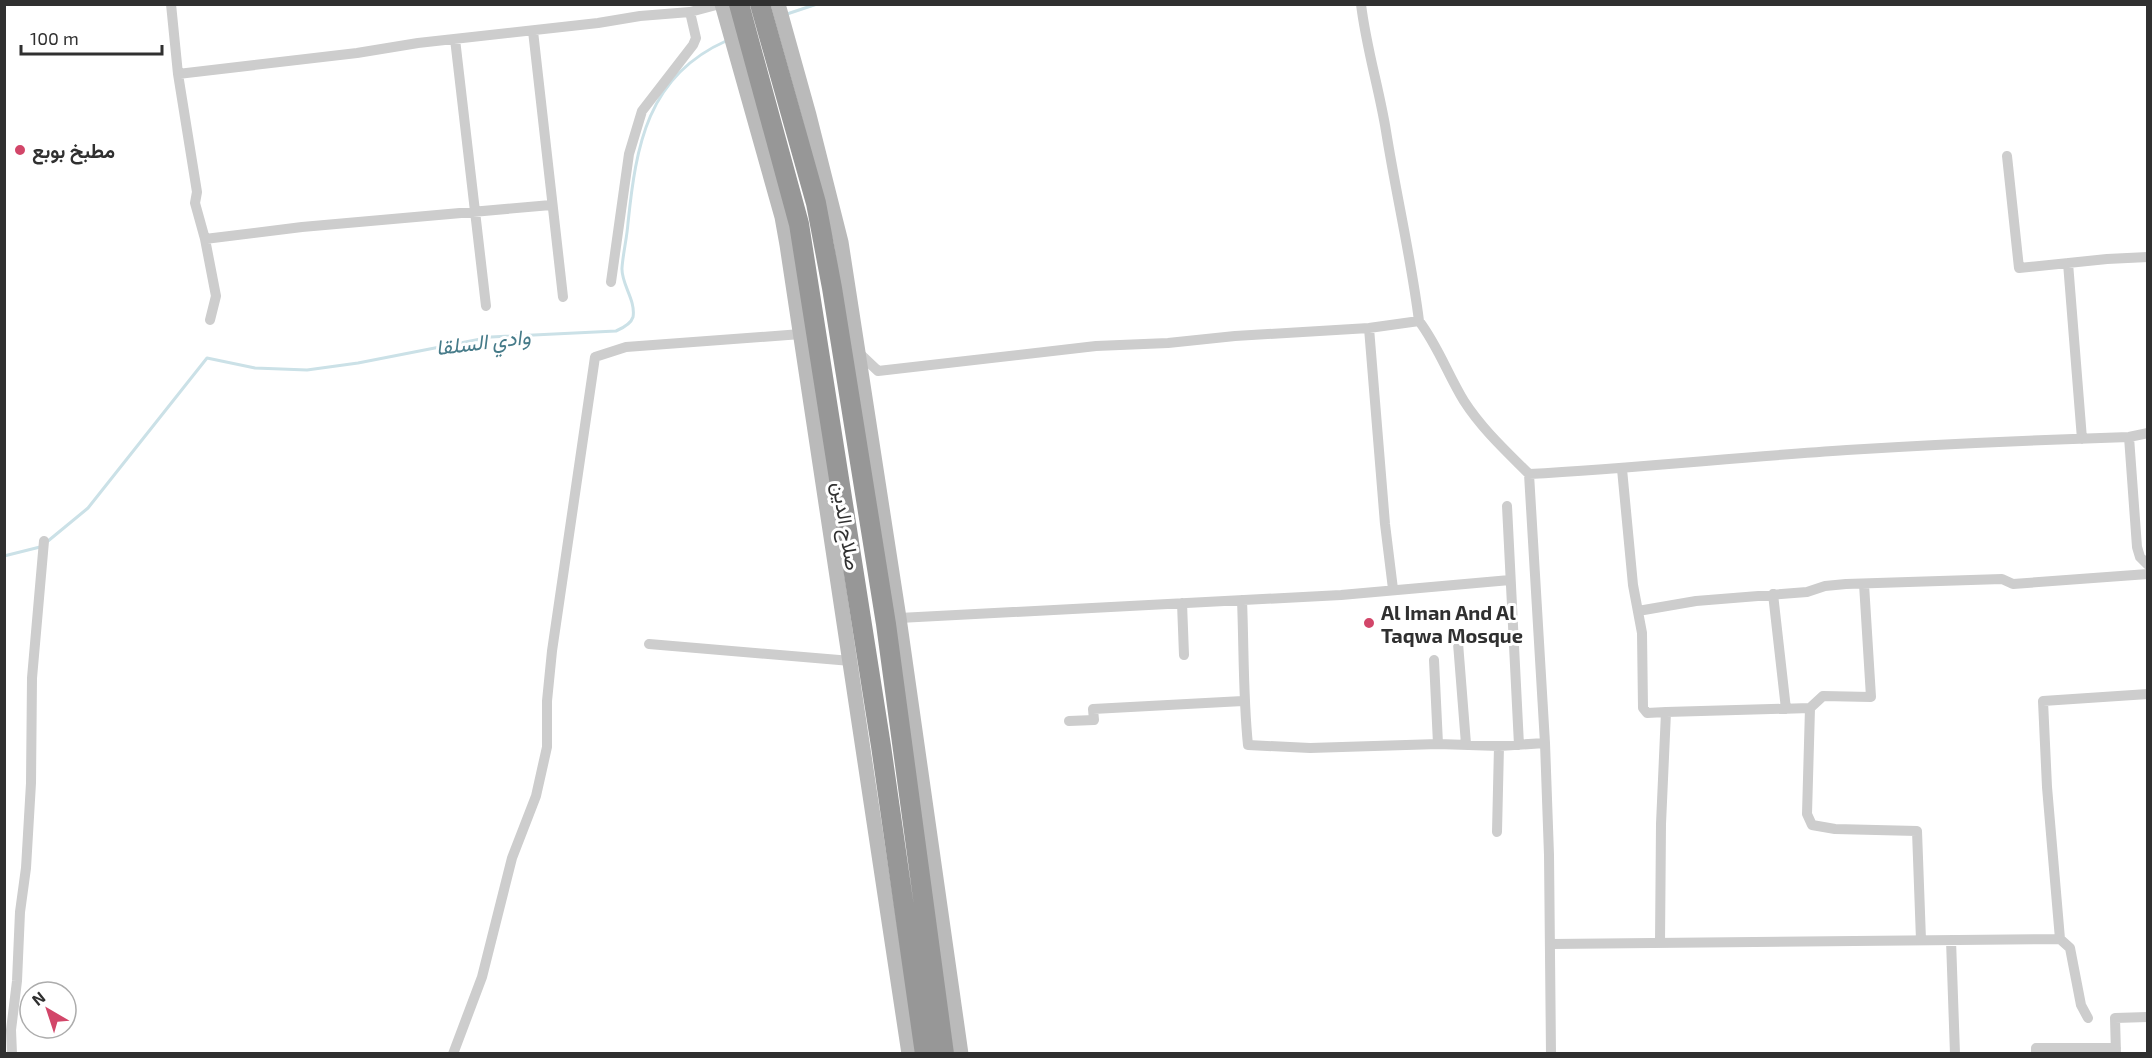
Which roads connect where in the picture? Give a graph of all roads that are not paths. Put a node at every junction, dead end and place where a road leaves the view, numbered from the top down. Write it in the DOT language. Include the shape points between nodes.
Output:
graph roads {
  1 [pos="171,4"];
  2 [pos="760,4"];
  3 [pos="778,4"];
  4 [pos="1362,4"];
  5 [pos="726,6"];
  6 [pos="690,12"];
  7 [pos="533,31"];
  8 [pos="455,39"];
  9 [pos="779,39"];
  10 [pos="743,49"];
  11 [pos="178,74"];
  12 [pos="2007,156"];
  13 [pos="551,205"];
  14 [pos="476,211"];
  15 [pos="205,239"];
  16 [pos="2148,257"];
  17 [pos="2068,263"];
  18 [pos="611,282"];
  19 [pos="563,297"];
  20 [pos="486,306"];
  21 [pos="210,320"];
  22 [pos="1419,321"];
  23 [pos="1369,328"];
  24 [pos="801,334"];
  25 [pos="858,353"];
  26 [pos="878,371"];
  27 [pos="865,399"];
  28 [pos="2148,434"];
  29 [pos="2129,437"];
  30 [pos="2082,439"];
  31 [pos="1622,469"];
  32 [pos="1529,474"];
  33 [pos="1507,506"];
  34 [pos="44,541"];
  35 [pos="2148,564"];
  36 [pos="2148,574"];
  37 [pos="1510,580"];
  38 [pos="1864,584"];
  39 [pos="1393,589"];
  40 [pos="1773,594"];
  41 [pos="1242,600"];
  42 [pos="1182,603"];
  43 [pos="1638,611"];
  44 [pos="899,618"];
  45 [pos="1458,643"];
  46 [pos="649,644"];
  47 [pos="1184,655"];
  48 [pos="1434,660"];
  49 [pos="851,661"];
  50 [pos="2148,694"];
  51 [pos="1243,701"];
  52 [pos="1786,708"];
  53 [pos="1810,708"];
  54 [pos="1666,712"];
  55 [pos="1069,721"];
  56 [pos="1545,743"];
  57 [pos="1438,744"];
  58 [pos="1466,744"];
  59 [pos="1519,745"];
  60 [pos="1499,746"];
  61 [pos="1497,832"];
  62 [pos="2060,939"];
  63 [pos="1921,940"];
  64 [pos="1951,940"];
  65 [pos="1660,943"];
  66 [pos="1551,944"];
  67 [pos="910,951"];
  68 [pos="932,960"];
  69 [pos="2148,1017"];
  70 [pos="2088,1018"];
  71 [pos="2116,1051"];
  72 [pos="12,1053"];
  73 [pos="453,1053"];
  74 [pos="909,1053"];
  75 [pos="925,1053"];
  76 [pos="944,1053"];
  77 [pos="962,1053"];
  78 [pos="1551,1053"];
  79 [pos="1955,1053"];
  80 [pos="2036,1053"];
  1 -- 11 [label="street"];
  2 -- 9 [label="highway, صلاح الدين"];
  3 -- 9 [label="main road"];
  4 -- 22 [label="street"];
  5 -- 6 [label="street"];
  5 -- 10 [label="highway, صلاح الدين"];
  6 -- 7 [label="street"];
  6 -- 18 [label="street" via="696,38 693,45 642,111 632,143"];
  7 -- 8 [label="street"];
  7 -- 13 [label="street"];
  8 -- 11 [label="street"];
  8 -- 14 [label="street"];
  9 -- 25 [label="main road" via="810,115 839,233"];
  9 -- 68 [label="highway, صلاح الدين" via="832,288 886,624"];
  10 -- 24 [label="main road" via="782,217"];
  10 -- 67 [label="highway, صلاح الدين" via="776,134 799,224"];
  11 -- 15 [label="street" via="197,192 195,203"];
  12 -- 17 [label="street" via="2019,268"];
  13 -- 14 [label="street"];
  13 -- 19 [label="street"];
  14 -- 15 [label="street"];
  14 -- 20 [label="street"];
  15 -- 21 [label="street" via="216,296"];
  16 -- 17 [label="street"];
  17 -- 30 [label="street"];
  22 -- 23 [label="street"];
  22 -- 32 [label="street" via="1465,402"];
  23 -- 26 [label="street" via="1096,345"];
  23 -- 39 [label="street"];
  24 -- 49 [label="main road"];
  24 -- 73 [label="street" via="626,347 595,357 552,651 547,747 536,796 512,858 482,977"];
  25 -- 26 [label="street"];
  25 -- 27 [label="main road"];
  26 -- 27 [label="street"];
  27 -- 44 [label="main road"];
  28 -- 29 [label="street"];
  29 -- 30 [label="street"];
  29 -- 35 [label="street" via="2137,548"];
  30 -- 31 [label="street" via="1845,450"];
  31 -- 32 [label="street"];
  31 -- 43 [label="street"];
  32 -- 56 [label="street"];
  33 -- 37 [label="street"];
  34 -- 72 [label="street" via="32,678 31,783"];
  36 -- 38 [label="street" via="2013,584 2002,579"];
  37 -- 39 [label="street"];
  37 -- 59 [label="street"];
  38 -- 40 [label="street"];
  38 -- 53 [label="street" via="1871,697 1823,696"];
  39 -- 41 [label="street"];
  40 -- 43 [label="street"];
  40 -- 52 [label="street"];
  41 -- 42 [label="street"];
  41 -- 51 [label="street"];
  42 -- 44 [label="street"];
  42 -- 47 [label="street"];
  43 -- 54 [label="street" via="1643,708 1647,713"];
  44 -- 77 [label="main road"];
  45 -- 58 [label="street"];
  46 -- 49 [label="street"];
  48 -- 57 [label="street"];
  49 -- 74 [label="main road"];
  50 -- 62 [label="street" via="2043,701"];
  51 -- 55 [label="street" via="1093,709 1094,720"];
  51 -- 57 [label="street" via="1248,745 1310,748"];
  52 -- 53 [label="street"];
  52 -- 54 [label="street"];
  53 -- 63 [label="street" via="1807,814 1812,825 1917,831"];
  54 -- 65 [label="street"];
  56 -- 59 [label="street"];
  56 -- 66 [label="street"];
  57 -- 58 [label="street"];
  58 -- 60 [label="street"];
  59 -- 60 [label="street"];
  60 -- 61 [label="street"];
  62 -- 64 [label="street"];
  62 -- 70 [label="street" via="2070,948 2081,1005"];
  63 -- 64 [label="street"];
  63 -- 65 [label="street"];
  64 -- 79 [label="street"];
  65 -- 66 [label="street"];
  66 -- 78 [label="street"];
  67 -- 68 [label="highway" via="921,960"];
  67 -- 75 [label="highway, صلاح الدين"];
  68 -- 76 [label="highway, صلاح الدين"];
  69 -- 71 [label="street" via="2115,1018"];
  71 -- 80 [label="street" via="2036,1048"];
}
